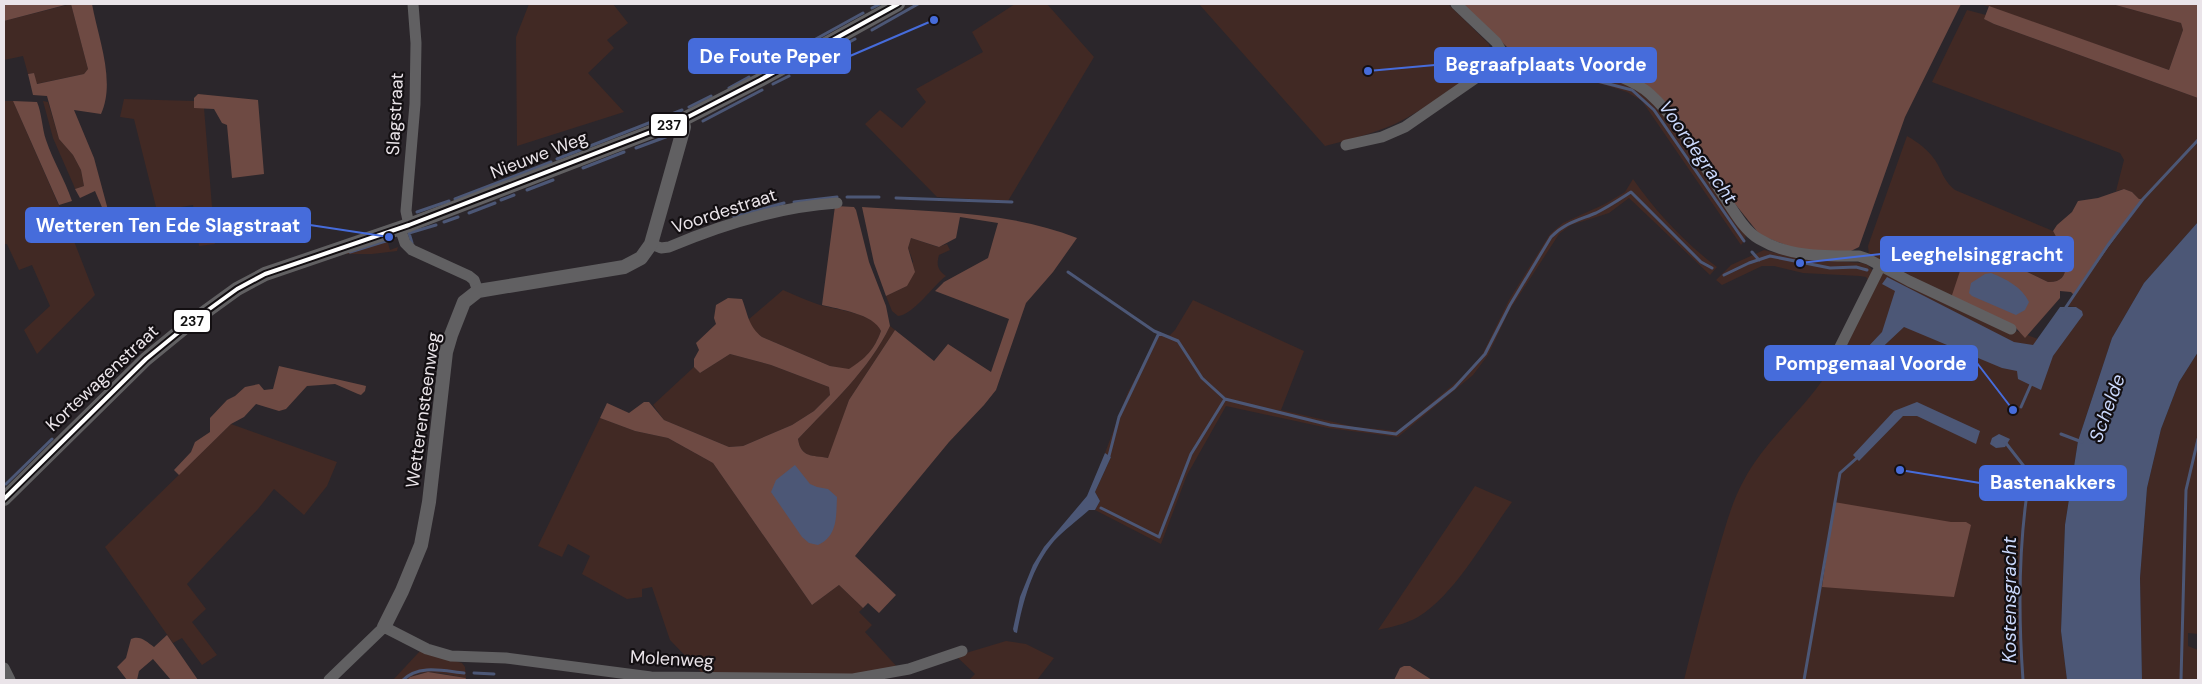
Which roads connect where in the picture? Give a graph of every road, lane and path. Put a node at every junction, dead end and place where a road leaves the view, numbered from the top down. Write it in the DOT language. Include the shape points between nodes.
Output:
graph roads {
  1 [pos="413,4"];
  2 [pos="898,4"];
  3 [pos="1456,4"];
  4 [pos="1502,52"];
  5 [pos="682,120"];
  6 [pos="1346,145"];
  7 [pos="837,203"];
  8 [pos="405,226"];
  9 [pos="652,244"];
  10 [pos="1881,265"];
  11 [pos="478,291"];
  12 [pos="2011,330"];
  13 [pos="1826,375"];
  14 [pos="4,499"];
  15 [pos="384,627"];
  16 [pos="962,651"];
  17 [pos="4,668"];
  18 [pos="10,680"];
  19 [pos="329,680"];
  1 -- 8 [label="street, Slagstraat" via="416,104"];
  2 -- 5 [label="street"];
  3 -- 4 [label="street" via="1496,42"];
  4 -- 6 [label="street" via="1496,64 1405,127 1382,137"];
  4 -- 10 [label="street" via="1594,69 1636,84 1666,112 1737,215 1757,238 1797,254 1859,256"];
  5 -- 8 [label="street, Nieuwe Weg"];
  5 -- 9 [label="street" via="684,127"];
  7 -- 9 [label="street, Voordestraat" via="787,208 668,247"];
  8 -- 11 [label="street" via="405,243 412,250 469,276"];
  8 -- 14 [label="street, Kortewagenstraat" via="265,274 217,302 130,374"];
  9 -- 11 [label="street" via="641,258 624,266"];
  10 -- 12 [label="street"];
  10 -- 13 [label="street"];
  11 -- 15 [label="street, Wetterensteenweg" via="464,302 446,352 429,502 421,544"];
  15 -- 16 [label="street, Molenweg" via="451,656 506,658 651,677 853,679 909,669"];
  15 -- 19 [label="street, Wetterensteenweg"];
  17 -- 18 [label="street"];
}
